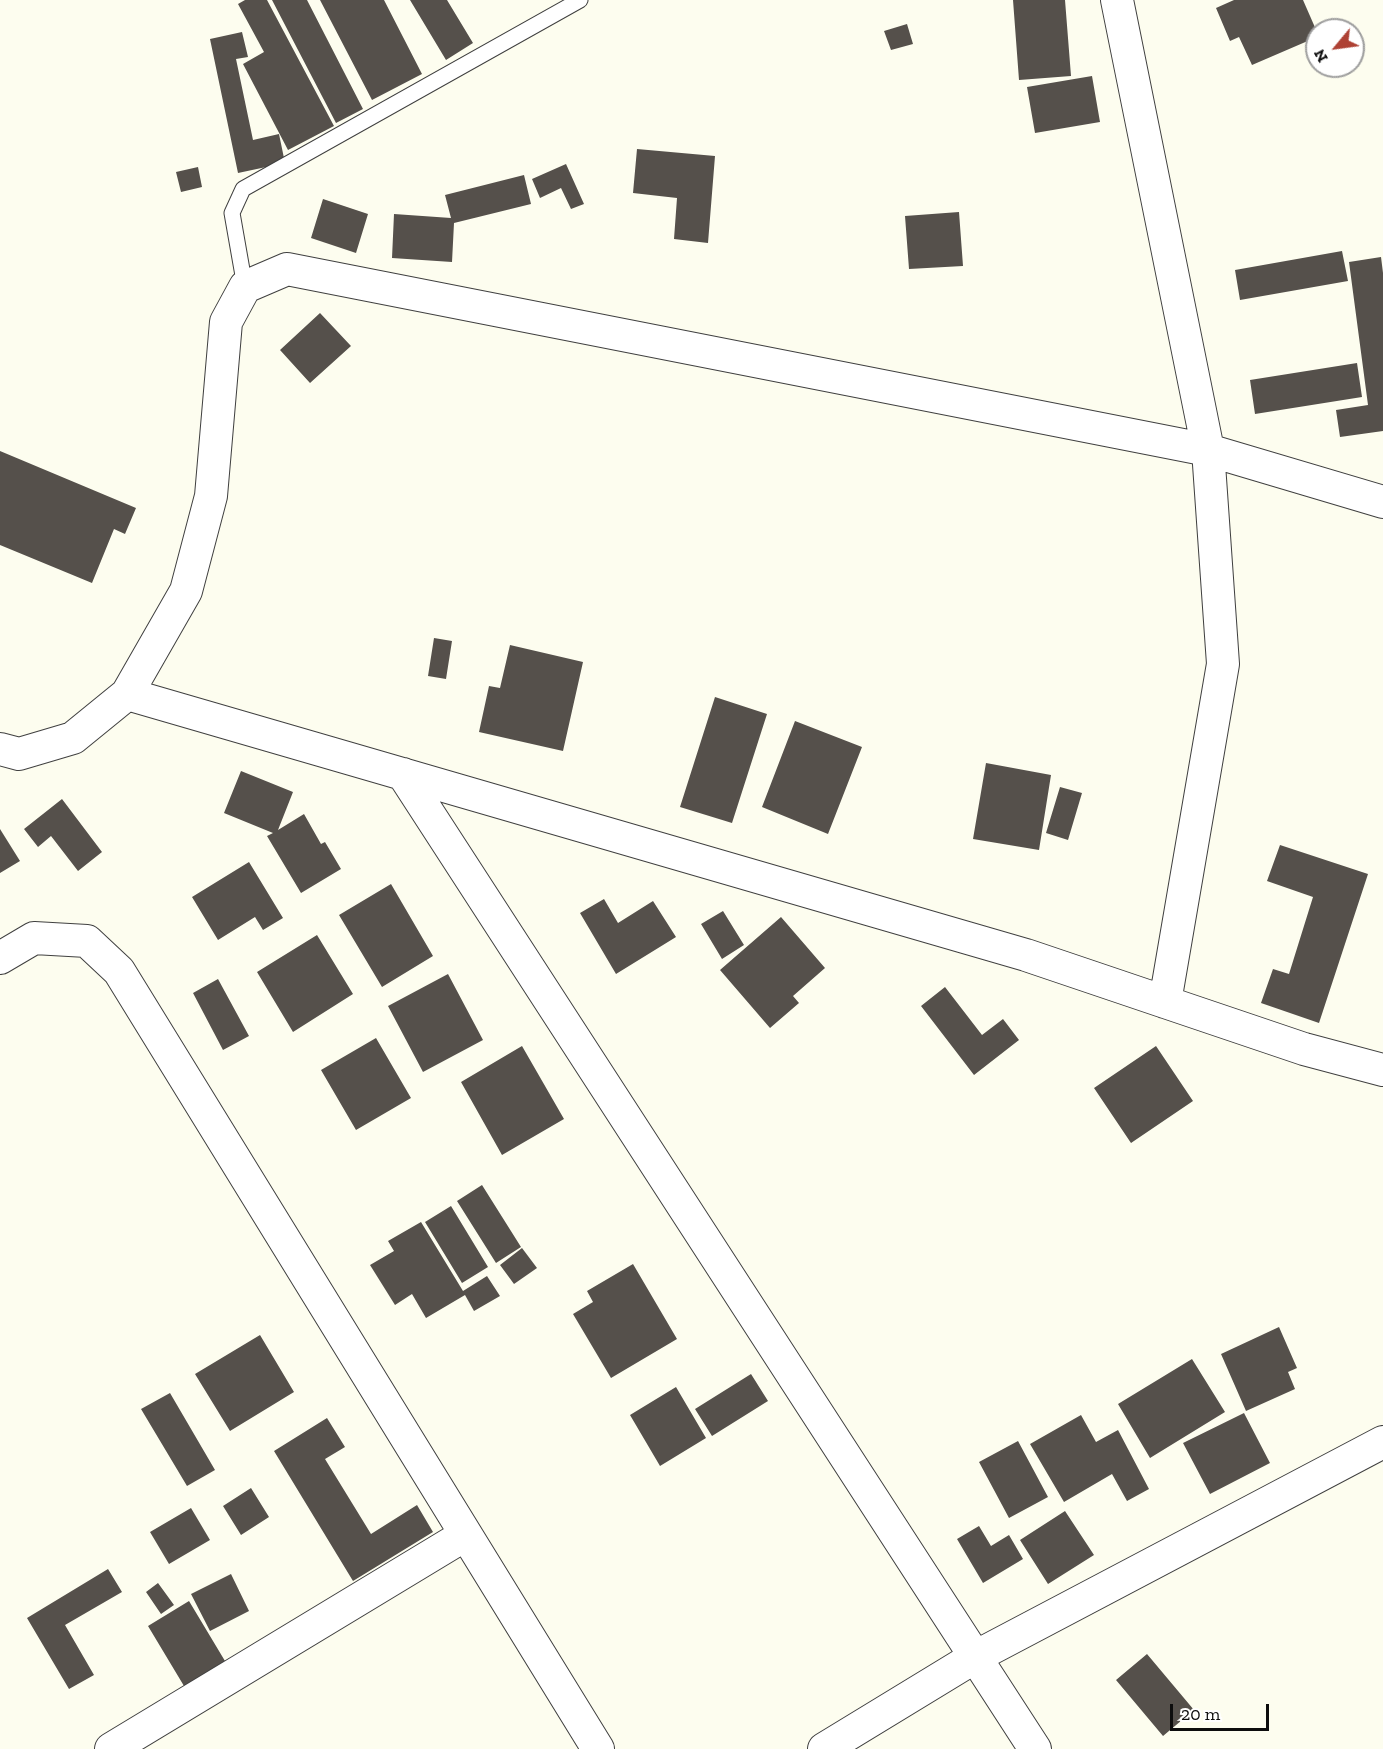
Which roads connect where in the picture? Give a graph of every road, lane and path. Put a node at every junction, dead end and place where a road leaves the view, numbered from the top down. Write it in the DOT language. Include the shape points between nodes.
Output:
graph roads {
  1 [pos="580,0"];
  2 [pos="1117,0"];
  3 [pos="245,287"];
  4 [pos="1208,450"];
  5 [pos="1383,502"];
  6 [pos="126,694"];
  7 [pos="0,749"];
  8 [pos="403,774"];
  9 [pos="0,958"];
  10 [pos="1165,1002"];
  11 [pos="1383,1070"];
  12 [pos="1383,1442"];
  13 [pos="465,1535"];
  14 [pos="975,1657"];
  15 [pos="111,1749"];
  16 [pos="598,1749"];
  17 [pos="824,1749"];
  18 [pos="1035,1749"];
  1 -- 3 [label="lane" via="243,189 232,213"];
  2 -- 4 [label="street"];
  3 -- 4 [label="street" via="287,269"];
  3 -- 6 [label="street" via="226,322 211,496 186,591"];
  4 -- 5 [label="street"];
  4 -- 10 [label="street" via="1223,664"];
  6 -- 7 [label="street" via="73,738 19,754"];
  6 -- 8 [label="street"];
  8 -- 10 [label="street" via="1026,956"];
  8 -- 14 [label="street"];
  9 -- 13 [label="street" via="34,938 87,941 119,971"];
  10 -- 11 [label="street"];
  12 -- 14 [label="street"];
  13 -- 15 [label="street"];
  13 -- 16 [label="street"];
  14 -- 17 [label="street"];
  14 -- 18 [label="street"];
}
